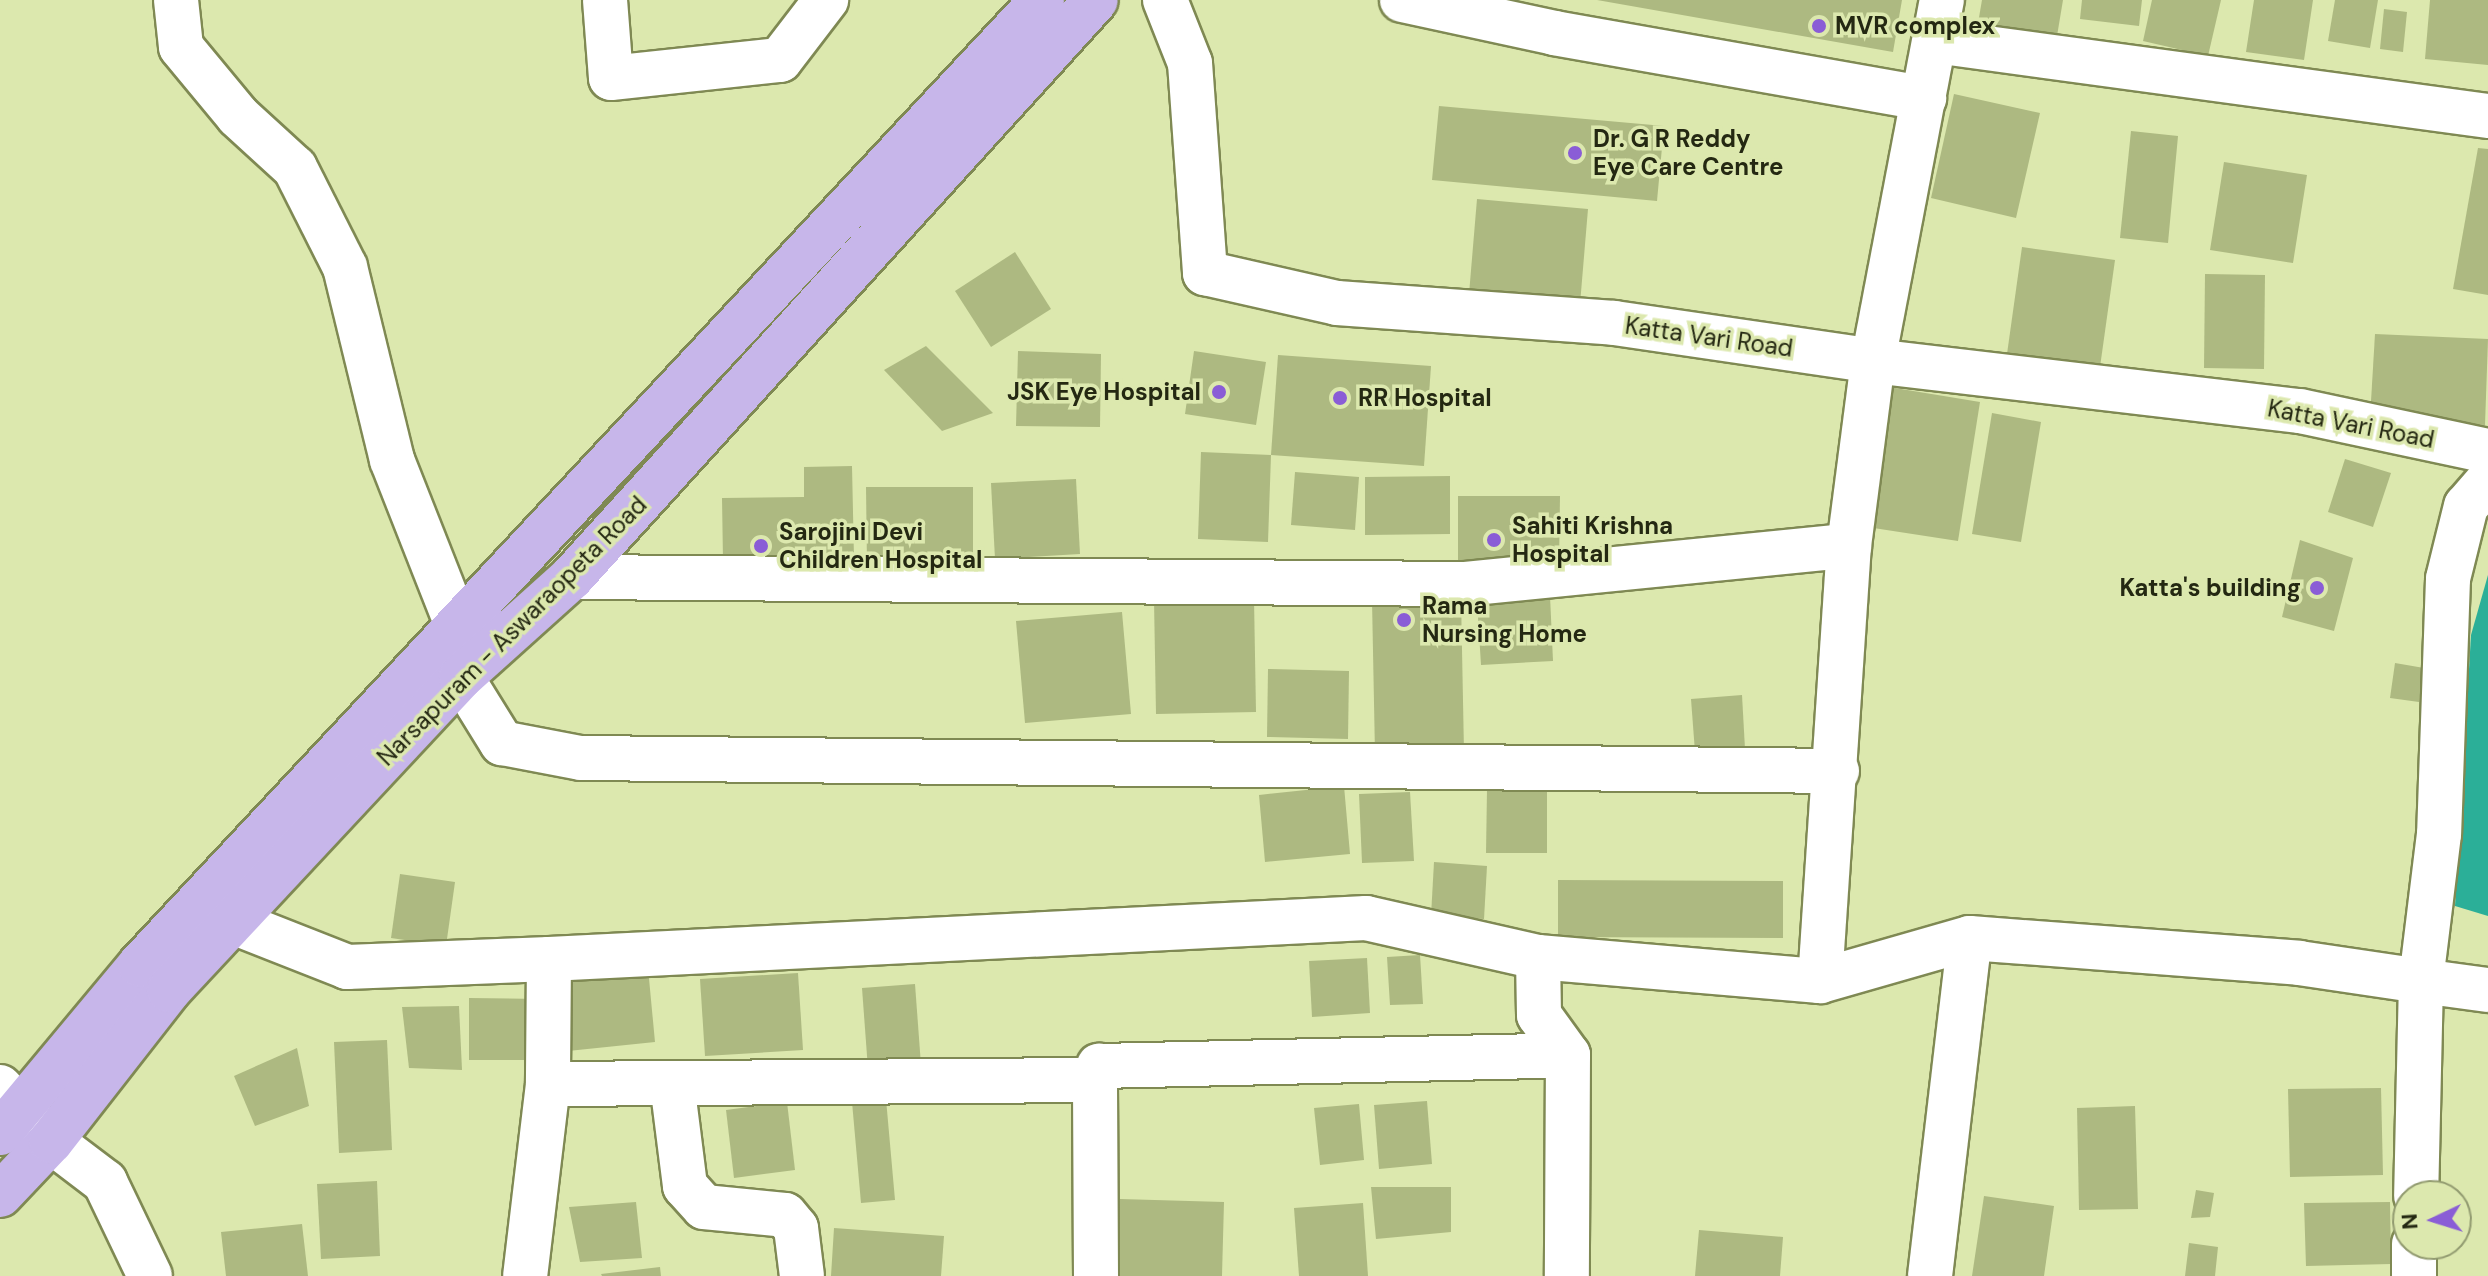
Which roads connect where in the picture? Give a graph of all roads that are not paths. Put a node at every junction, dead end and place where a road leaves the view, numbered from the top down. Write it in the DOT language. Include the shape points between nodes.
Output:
graph roads {
  1 [pos="176,0"];
  2 [pos="605,0"];
  3 [pos="826,0"];
  4 [pos="1042,0"];
  5 [pos="1096,0"];
  6 [pos="1165,0"];
  7 [pos="1402,0"];
  8 [pos="1938,20"];
  9 [pos="1924,98"];
  10 [pos="2488,116"];
  11 [pos="1873,361"];
  12 [pos="2488,451"];
  13 [pos="2488,481"];
  14 [pos="1849,546"];
  15 [pos="572,577"];
  16 [pos="457,625"];
  17 [pos="461,677"];
  18 [pos="1837,771"];
  19 [pos="233,922"];
  20 [pos="1970,938"];
  21 [pos="1538,957"];
  22 [pos="549,959"];
  23 [pos="1820,981"];
  24 [pos="2421,981"];
  25 [pos="2488,990"];
  26 [pos="1568,1055"];
  27 [pos="1095,1080"];
  28 [pos="672,1083"];
  29 [pos="548,1084"];
  30 [pos="7,1110"];
  31 [pos="51,1141"];
  32 [pos="2416,1180"];
  33 [pos="0,1195"];
  34 [pos="150,1276"];
  35 [pos="525,1276"];
  36 [pos="802,1276"];
  37 [pos="1096,1276"];
  38 [pos="1567,1276"];
  39 [pos="1930,1276"];
  1 -- 16 [label="street" via="181,47 238,116 295,168 345,267 392,460"];
  2 -- 3 [label="street" via="611,78 780,60"];
  4 -- 16 [label="main road, Narsapuram - Aswaraopeta Road"];
  5 -- 15 [label="main road, Narsapuram - Aswaraopeta Road"];
  6 -- 11 [label="street, Katta Vari Road" via="1190,63 1205,273 1337,303 1614,323"];
  7 -- 9 [label="street" via="1554,33"];
  8 -- 9 [label="street"];
  8 -- 10 [label="street"];
  9 -- 11 [label="street"];
  11 -- 12 [label="street, Katta Vari Road" via="2300,411"];
  11 -- 14 [label="street"];
  13 -- 24 [label="street" via="2466,506 2448,579 2439,834"];
  14 -- 15 [label="street" via="1465,584"];
  14 -- 18 [label="street"];
  15 -- 17 [label="main road, Narsapuram - Aswaraopeta Road"];
  16 -- 30 [label="main road, Narsapuram - Aswaraopeta Road"];
  17 -- 18 [label="street" via="502,743 581,758"];
  17 -- 19 [label="main road, Narsapuram - Aswaraopeta Road"];
  18 -- 23 [label="street"];
  19 -- 22 [label="street" via="347,967"];
  19 -- 31 [label="main road, Narsapuram - Aswaraopeta Road" via="169,990"];
  20 -- 23 [label="street"];
  20 -- 24 [label="street" via="2299,963"];
  20 -- 39 [label="street"];
  21 -- 22 [label="street" via="1366,918"];
  21 -- 23 [label="street"];
  21 -- 26 [label="street" via="1539,1015"];
  22 -- 29 [label="street"];
  24 -- 25 [label="street"];
  24 -- 32 [label="street"];
  26 -- 27 [label="street" via="1099,1066"];
  26 -- 38 [label="street"];
  27 -- 28 [label="street"];
  27 -- 37 [label="street"];
  28 -- 29 [label="street"];
  28 -- 36 [label="street" via="685,1186 704,1207 785,1215 796,1228"];
  29 -- 35 [label="street"];
  30 -- 31 [label="street"];
  31 -- 33 [label="main road, Narsapuram - Aswaraopeta Road"];
  31 -- 34 [label="street" via="105,1182"];
}
